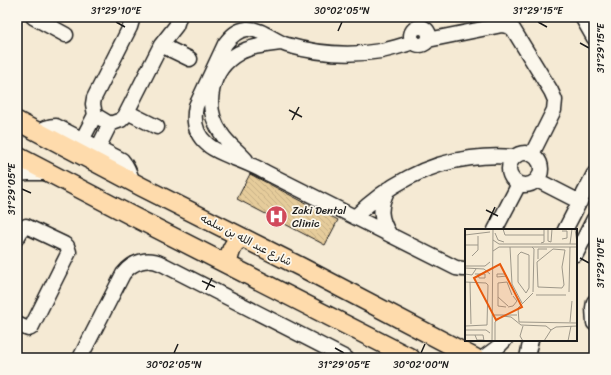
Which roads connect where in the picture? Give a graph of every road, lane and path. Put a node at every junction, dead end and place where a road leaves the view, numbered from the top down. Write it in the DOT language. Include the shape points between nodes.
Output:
graph roads {
  1 [pos="33,17"];
  2 [pos="133,17"];
  3 [pos="178,17"];
  4 [pos="416,27"];
  5 [pos="66,35"];
  6 [pos="280,43"];
  7 [pos="162,44"];
  8 [pos="190,59"];
  9 [pos="127,112"];
  10 [pos="95,115"];
  11 [pos="17,121"];
  12 [pos="110,124"];
  13 [pos="157,127"];
  14 [pos="37,133"];
  15 [pos="82,140"];
  16 [pos="98,148"];
  17 [pos="532,154"];
  18 [pos="17,156"];
  19 [pos="514,157"];
  20 [pos="252,166"];
  21 [pos="50,173"];
  22 [pos="17,174"];
  23 [pos="594,174"];
  24 [pos="539,176"];
  25 [pos="132,181"];
  26 [pos="519,184"];
  27 [pos="388,189"];
  28 [pos="582,198"];
  29 [pos="355,217"];
  30 [pos="204,218"];
  31 [pos="594,219"];
  32 [pos="496,229"];
  33 [pos="566,229"];
  34 [pos="390,235"];
  35 [pos="241,237"];
  36 [pos="17,238"];
  37 [pos="187,244"];
  38 [pos="577,252"];
  39 [pos="228,265"];
  40 [pos="465,269"];
  41 [pos="594,302"];
  42 [pos="594,323"];
  43 [pos="17,324"];
  44 [pos="504,341"];
  45 [pos="531,341"];
  46 [pos="80,358"];
  47 [pos="346,358"];
  48 [pos="411,358"];
  49 [pos="475,358"];
  50 [pos="483,358"];
  51 [pos="527,358"];
  1 -- 5 [label="street"];
  2 -- 10 [label="street" via="94,98"];
  3 -- 7 [label="street" via="176,26"];
  4 -- 6 [label="street" via="383,51 358,54 320,52"];
  4 -- 17 [label="street" via="416,44 422,45 428,40 502,25 513,29 555,100 553,114"];
  6 -- 20 [label="street" via="248,49 228,60 220,69 211,90 210,102 215,125 221,135"];
  6 -- 20 [label="street" via="258,31 248,29 231,36 194,114 197,131 207,145"];
  7 -- 8 [label="street"];
  7 -- 9 [label="street"];
  9 -- 12 [label="street" via="121,120"];
  9 -- 13 [label="street"];
  10 -- 12 [label="street"];
  10 -- 15 [label="street"];
  11 -- 14 [label="main road, شارع عبد الله بن سلمه"];
  12 -- 16 [label="street"];
  14 -- 15 [label="street" via="49,126 56,126"];
  14 -- 25 [label="main road, شارع عبد الله بن سلمه"];
  15 -- 16 [label="street"];
  16 -- 25 [label="street" via="122,160 131,174"];
  17 -- 19 [label="street"];
  17 -- 24 [label="street" via="541,167"];
  18 -- 21 [label="main road"];
  19 -- 26 [label="street" via="509,168 510,174"];
  19 -- 27 [label="street" via="492,156 449,162 407,178"];
  20 -- 29 [label="street"];
  21 -- 22 [label="street"];
  21 -- 37 [label="main road"];
  23 -- 28 [label="street"];
  24 -- 26 [label="street" via="531,184"];
  24 -- 28 [label="street"];
  25 -- 30 [label="main road, شارع عبد الله بن سلمه"];
  26 -- 32 [label="street"];
  27 -- 29 [label="street"];
  27 -- 34 [label="street" via="381,212"];
  28 -- 33 [label="street"];
  29 -- 34 [label="street"];
  30 -- 35 [label="main road, شارع عبد الله بن سلمه"];
  30 -- 37 [label="main road" via="199,234"];
  31 -- 38 [label="street"];
  34 -- 40 [label="street" via="456,268"];
  35 -- 39 [label="main road" via="230,251"];
  35 -- 49 [label="main road, شارع عبد الله بن سلمه"];
  36 -- 43 [label="street" via="26,226 64,244 69,249 30,329"];
  37 -- 39 [label="main road"];
  39 -- 48 [label="main road"];
  41 -- 42 [label="street"];
  44 -- 50 [label="street"];
  45 -- 51 [label="street"];
  46 -- 47 [label="street" via="123,274 135,263 146,260 157,261"];
}
